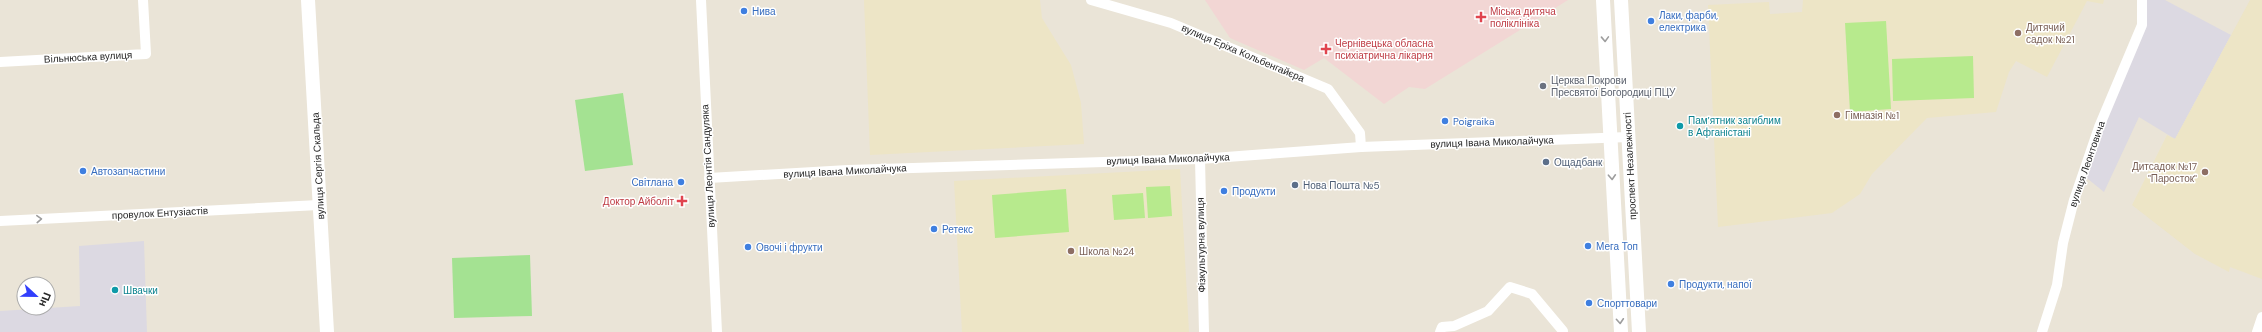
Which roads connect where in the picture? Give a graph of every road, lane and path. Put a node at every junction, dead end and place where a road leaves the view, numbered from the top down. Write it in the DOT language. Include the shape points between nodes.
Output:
graph roads {
  1 [pos="143,0"];
  2 [pos="308,0"];
  3 [pos="701,0"];
  4 [pos="1091,0"];
  5 [pos="1603,0"];
  6 [pos="1621,0"];
  7 [pos="2142,0"];
  8 [pos="0,62"];
  9 [pos="1628,137"];
  10 [pos="1609,138"];
  11 [pos="1361,148"];
  12 [pos="1200,159"];
  13 [pos="709,178"];
  14 [pos="320,204"];
  15 [pos="0,221"];
  16 [pos="2262,317"];
  17 [pos="1563,331"];
  18 [pos="326,332"];
  19 [pos="716,332"];
  20 [pos="1204,332"];
  21 [pos="1440,332"];
  22 [pos="1621,332"];
  23 [pos="1639,332"];
  24 [pos="2042,332"];
  25 [pos="2257,332"];
  1 -- 8 [label="street, Вільнюська вулиця" via="146,54"];
  2 -- 14 [label="main road, вулиця Сергія Скальда"];
  3 -- 13 [label="street, вулиця Леонтія Сандуляка"];
  4 -- 11 [label="street, вулиця Еріха Кольбенгайєра" via="1171,23 1328,89 1360,133"];
  5 -- 10 [label="main road, проспект Незалежності, one-way"];
  6 -- 9 [label="main road, проспект Незалежності"];
  7 -- 24 [label="street, вулиця Леонтовича" via="2142,25 2099,127 2074,200 2063,243 2057,285"];
  9 -- 10 [label="street, вулиця Івана Миколайчука"];
  9 -- 23 [label="main road, проспект Незалежності"];
  10 -- 11 [label="street, вулиця Івана Миколайчука"];
  10 -- 22 [label="main road, проспект Незалежності, one-way"];
  11 -- 12 [label="street, вулиця Івана Миколайчука"];
  12 -- 13 [label="street, вулиця Івана Миколайчука" via="848,170"];
  12 -- 20 [label="street, Фізкультурна вулиця"];
  13 -- 19 [label="street, вулиця Леонтія Сандуляка"];
  15 -- 14 [label="street, провулок Ентузіастів, one-way"];
  14 -- 18 [label="main road, вулиця Сергія Скальда"];
  16 -- 25 [label="street"];
  17 -- 21 [label="street" via="1532,294 1510,287 1488,311 1454,326 1442,327"];
}
